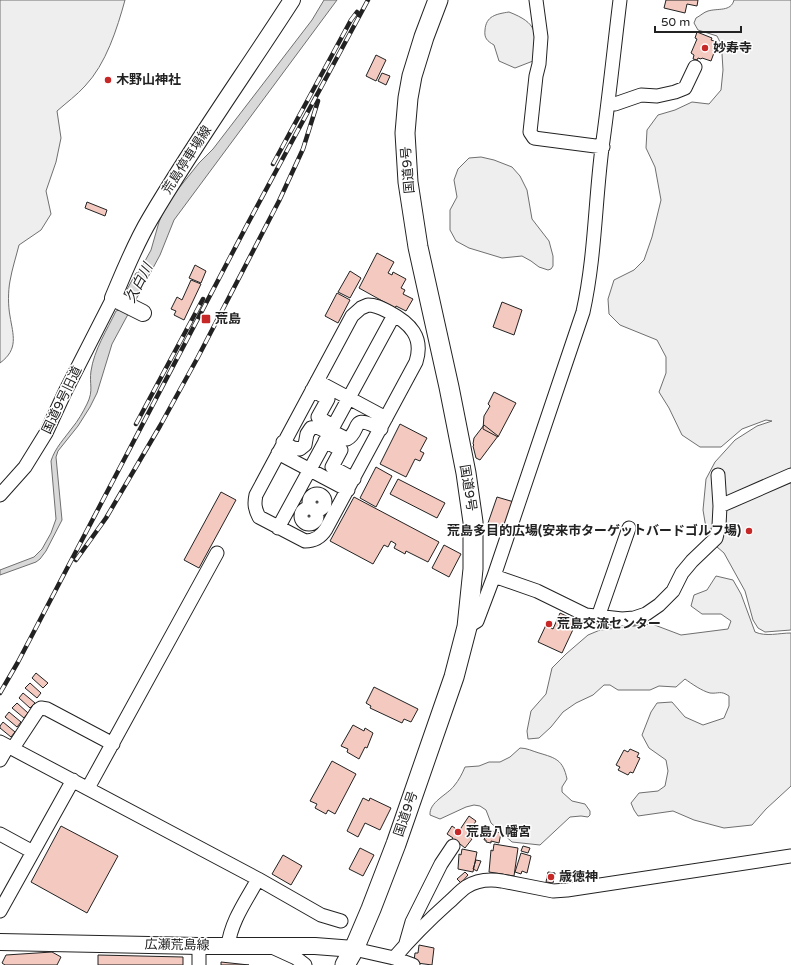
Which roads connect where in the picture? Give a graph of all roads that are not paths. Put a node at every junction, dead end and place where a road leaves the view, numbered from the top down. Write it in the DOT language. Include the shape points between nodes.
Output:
graph roads {
  1 [pos="292,0"];
  2 [pos="438,0"];
  3 [pos="536,0"];
  4 [pos="620,0"];
  5 [pos="695,67"];
  6 [pos="609,103"];
  7 [pos="602,147"];
  8 [pos="116,300"];
  9 [pos="138,311"];
  10 [pos="394,315"];
  11 [pos="438,338"];
  12 [pos="420,351"];
  13 [pos="314,386"];
  14 [pos="348,398"];
  15 [pos="383,424"];
  16 [pos="330,433"];
  17 [pos="280,448"];
  18 [pos="310,470"];
  19 [pos="718,475"];
  20 [pos="791,475"];
  21 [pos="354,478"];
  22 [pos="328,480"];
  23 [pos="348,490"];
  24 [pos="0,495"];
  25 [pos="720,506"];
  26 [pos="278,528"];
  27 [pos="629,528"];
  28 [pos="297,538"];
  29 [pos="217,553"];
  30 [pos="494,576"];
  31 [pos="598,617"];
  32 [pos="467,627"];
  33 [pos="113,744"];
  34 [pos="7,745"];
  35 [pos="0,760"];
  36 [pos="73,780"];
  37 [pos="88,788"];
  38 [pos="0,834"];
  39 [pos="453,846"];
  40 [pos="33,852"];
  41 [pos="791,856"];
  42 [pos="258,879"];
  43 [pos="0,911"];
  44 [pos="341,922"];
  45 [pos="0,942"];
  46 [pos="406,943"];
  47 [pos="199,946"];
  48 [pos="228,946"];
  49 [pos="269,946"];
  50 [pos="350,957"];
  51 [pos="394,958"];
  52 [pos="199,965"];
  53 [pos="305,965"];
  54 [pos="412,965"];
  1 -- 8 [label="main road, 荒島停車場線" via="149,219"];
  2 -- 11 [label="highway, 国道9号" via="412,76 405,134 408,182 418,247"];
  3 -- 7 [label="street" via="541,37 530,132 534,138"];
  4 -- 6 [label="street"];
  5 -- 6 [label="street" via="685,88 656,96 640,95 615,104"];
  6 -- 7 [label="street"];
  7 -- 30 [label="street" via="594,241 583,312"];
  8 -- 9 [label="main road"];
  8 -- 24 [label="street, 国道9号旧道" via="65,392 46,433 25,467"];
  10 -- 12 [label="street" via="410,326 415,333"];
  10 -- 13 [label="street" via="375,305 368,305 355,312"];
  10 -- 14 [label="street"];
  11 -- 12 [label="street" via="428,341"];
  11 -- 32 [label="highway, 国道9号" via="466,472 473,522 473,569"];
  12 -- 15 [label="street"];
  13 -- 14 [label="street"];
  13 -- 16 [label="street" via="328,399 318,418"];
  13 -- 17 [label="street"];
  14 -- 15 [label="street"];
  14 -- 16 [label="street"];
  15 -- 16 [label="street" via="361,422 348,439"];
  15 -- 21 [label="street"];
  16 -- 17 [label="street" via="317,427 310,428 305,445 300,449"];
  16 -- 18 [label="street"];
  16 -- 21 [label="street" via="341,450 332,467"];
  17 -- 18 [label="street"];
  17 -- 26 [label="street" via="254,503 259,517"];
  18 -- 22 [label="street"];
  18 -- 26 [label="street"];
  19 -- 25 [label="street"];
  20 -- 25 [label="street"];
  21 -- 23 [label="street"];
  22 -- 23 [label="street"];
  22 -- 28 [label="street" via="320,495 313,495 309,499 309,505 313,509 307,508 303,511 302,519 305,523"];
  23 -- 28 [label="street" via="323,534 310,541"];
  25 -- 31 [label="street" via="716,538 692,561 682,573 673,591 659,605 634,618"];
  26 -- 28 [label="street"];
  27 -- 31 [label="street"];
  29 -- 33 [label="street"];
  30 -- 31 [label="street" via="537,591 586,615"];
  30 -- 32 [label="street" via="477,621"];
  32 -- 50 [label="highway, 国道9号" via="447,699 396,844"];
  33 -- 34 [label="street" via="41,708"];
  33 -- 37 [label="street"];
  34 -- 35 [label="street"];
  34 -- 36 [label="street"];
  36 -- 37 [label="street"];
  36 -- 40 [label="street"];
  37 -- 42 [label="street"];
  38 -- 40 [label="street"];
  39 -- 46 [label="street" via="441,864 412,922"];
  40 -- 43 [label="street"];
  41 -- 46 [label="street" via="567,890 553,891 494,880 478,882 466,887"];
  42 -- 44 [label="street" via="321,915"];
  42 -- 48 [label="street" via="233,923"];
  45 -- 47 [label="main road, 広瀬荒島線"];
  46 -- 51 [label="street"];
  47 -- 48 [label="main road, 広瀬荒島線"];
  47 -- 52 [label="street"];
  48 -- 49 [label="main road, 広瀬荒島線"];
  49 -- 50 [label="main road, 広瀬荒島線" via="315,946"];
  49 -- 53 [label="street"];
  50 -- 51 [label="street"];
  51 -- 54 [label="street"];
}
